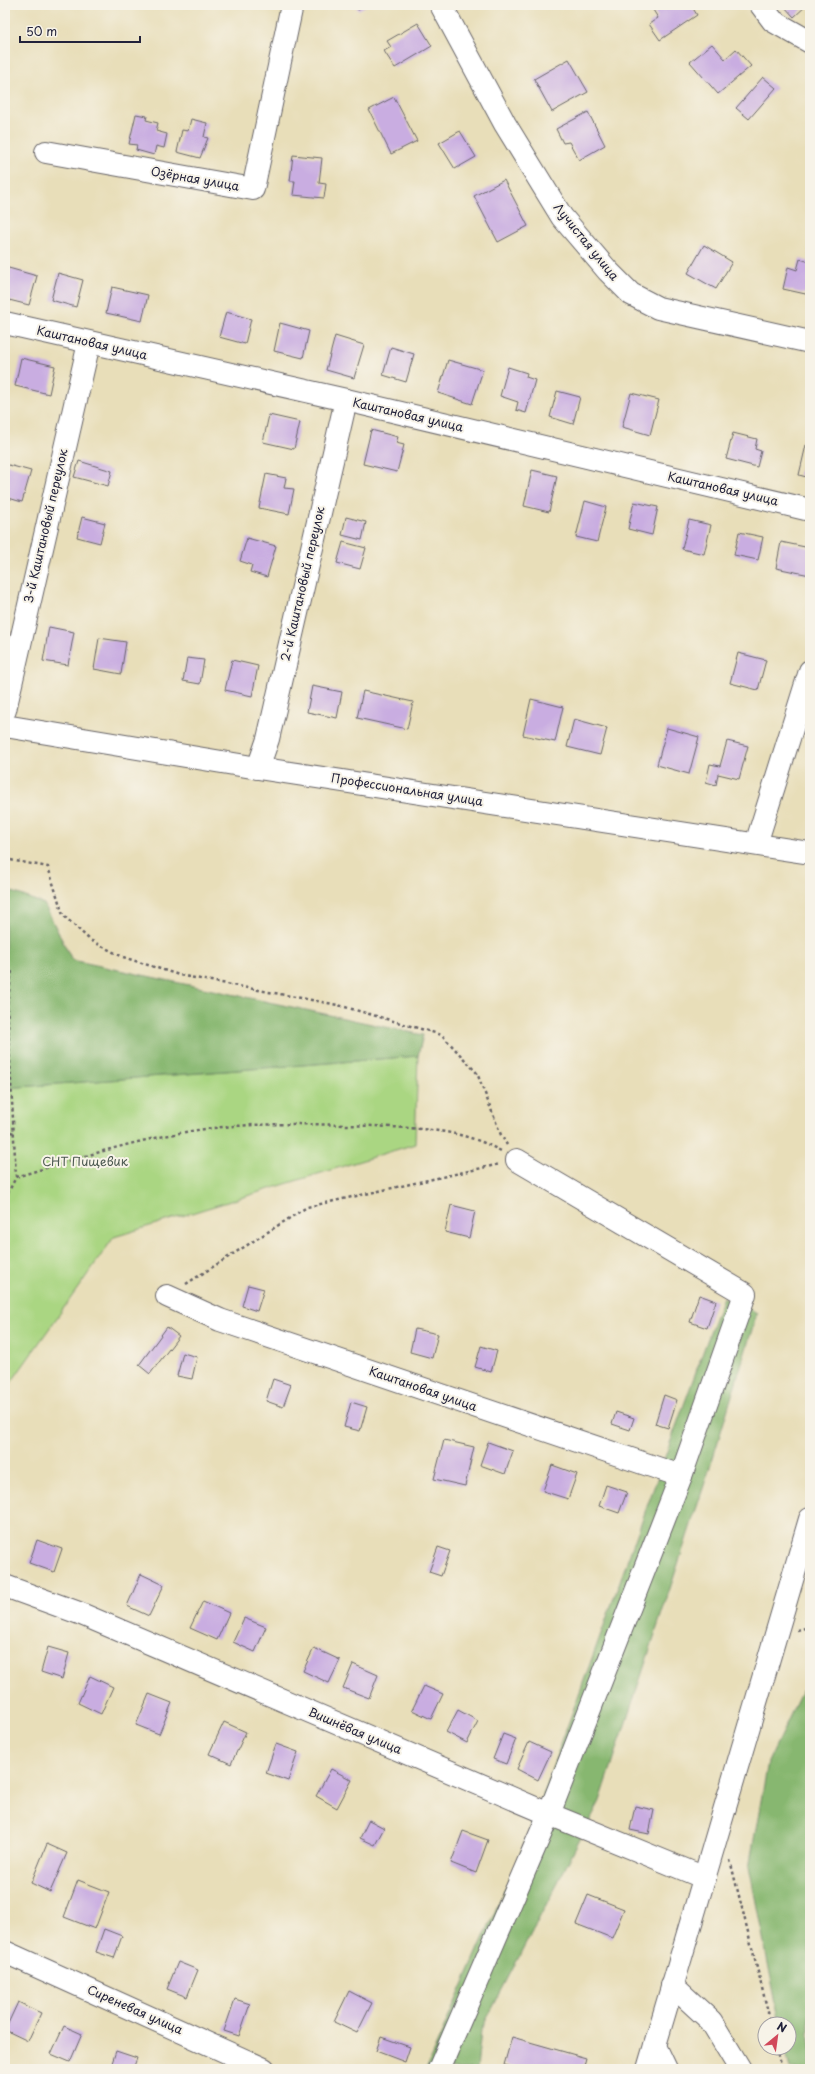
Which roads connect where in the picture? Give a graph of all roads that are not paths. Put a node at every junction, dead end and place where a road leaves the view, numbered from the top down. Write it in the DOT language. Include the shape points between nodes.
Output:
graph roads {
  1 [pos="292,5"];
  2 [pos="441,5"];
  3 [pos="761,5"];
  4 [pos="810,42"];
  5 [pos="46,152"];
  6 [pos="5,323"];
  7 [pos="810,342"];
  8 [pos="89,343"];
  9 [pos="346,400"];
  10 [pos="810,510"];
  11 [pos="810,671"];
  12 [pos="5,710"];
  13 [pos="5,726"];
  14 [pos="258,768"];
  15 [pos="756,844"];
  16 [pos="810,853"];
  17 [pos="517,1160"];
  18 [pos="167,1296"];
  19 [pos="681,1476"];
  20 [pos="810,1519"];
  21 [pos="5,1586"];
  22 [pos="549,1814"];
  23 [pos="705,1878"];
  24 [pos="5,1952"];
  25 [pos="672,1985"];
  26 [pos="655,2046"];
  27 [pos="726,2059"];
  28 [pos="264,2069"];
  29 [pos="440,2069"];
  30 [pos="648,2069"];
  31 [pos="666,2069"];
  32 [pos="740,2069"];
  1 -- 5 [label="street, Озёрная улица" via="253,189"];
  2 -- 7 [label="street, Лучистая улица" via="505,124 562,216 631,294 658,308"];
  3 -- 4 [label="street" via="773,21"];
  6 -- 8 [label="street, Каштановая улица"];
  8 -- 9 [label="street, Каштановая улица"];
  8 -- 12 [label="street, 3-й Каштановый переулок"];
  9 -- 10 [label="street, Каштановая улица"];
  9 -- 14 [label="street, 2-й Каштановый переулок" via="268,739"];
  11 -- 15 [label="street"];
  13 -- 14 [label="street, Профессиональная улица"];
  14 -- 15 [label="street, Профессиональная улица"];
  15 -- 16 [label="street, Профессиональная улица"];
  17 -- 19 [label="street" via="745,1294"];
  18 -- 19 [label="street, Каштановая улица" via="220,1320"];
  19 -- 22 [label="street"];
  20 -- 23 [label="street"];
  21 -- 22 [label="street, Вишнёвая улица" via="86,1616"];
  22 -- 23 [label="street, Вишнёвая улица"];
  22 -- 29 [label="street"];
  23 -- 25 [label="street"];
  24 -- 28 [label="street, Сиреневая улица"];
  25 -- 26 [label="street"];
  25 -- 27 [label="street" via="711,2021"];
  26 -- 30 [label="street"];
  26 -- 31 [label="street"];
  27 -- 32 [label="street"];
}
